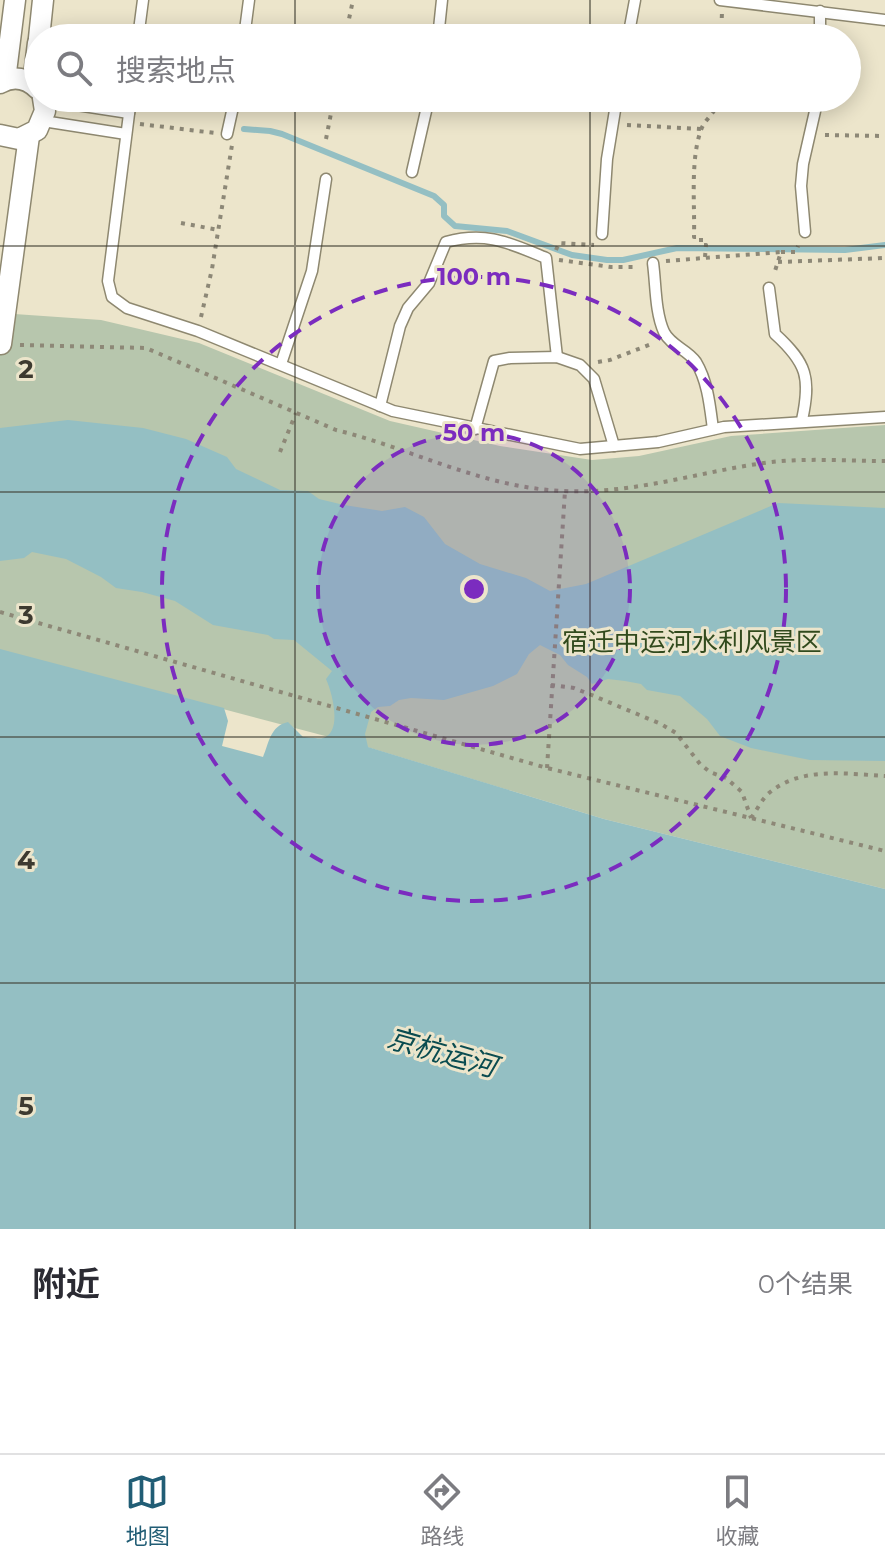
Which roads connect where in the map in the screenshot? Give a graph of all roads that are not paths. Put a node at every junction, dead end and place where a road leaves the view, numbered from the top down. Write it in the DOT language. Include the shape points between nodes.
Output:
graph roads {
  1 [pos="15,0"];
  2 [pos="43,0"];
  3 [pos="143,0"];
  4 [pos="249,0"];
  5 [pos="442,0"];
  6 [pos="635,0"];
  7 [pos="721,0"];
  8 [pos="820,11"];
  9 [pos="885,20"];
  10 [pos="40,24"];
  11 [pos="140,24"];
  12 [pos="246,24"];
  13 [pos="439,24"];
  14 [pos="631,24"];
  15 [pos="820,24"];
  16 [pos="3,81"];
  17 [pos="24,89"];
  18 [pos="34,112"];
  19 [pos="37,112"];
  20 [pos="73,112"];
  21 [pos="73,112"];
  22 [pos="129,112"];
  23 [pos="232,112"];
  24 [pos="426,112"];
  25 [pos="614,112"];
  26 [pos="815,112"];
  27 [pos="127,123"];
  28 [pos="227,134"];
  29 [pos="0,135"];
  30 [pos="412,172"];
  31 [pos="326,179"];
  32 [pos="805,232"];
  33 [pos="602,234"];
  34 [pos="653,263"];
  35 [pos="769,288"];
  36 [pos="1,344"];
  37 [pos="557,357"];
  38 [pos="281,364"];
  39 [pos="380,406"];
  40 [pos="885,417"];
  41 [pos="802,420"];
  42 [pos="475,429"];
  43 [pos="713,429"];
  44 [pos="614,446"];
  1 -- 16 [label="street"];
  2 -- 10 [label="street"];
  3 -- 11 [label="lane"];
  4 -- 12 [label="lane"];
  5 -- 13 [label="lane"];
  6 -- 14 [label="lane"];
  7 -- 8 [label="lane"];
  8 -- 9 [label="lane"];
  8 -- 15 [label="lane"];
  16 -- 17 [label="street" via="15,78"];
  18 -- 29 [label="street" via="19,139"];
  19 -- 36 [label="street"];
  20 -- 27 [label="lane"];
  21 -- 27 [label="lane"];
  22 -- 27 [label="lane"];
  23 -- 28 [label="lane"];
  24 -- 30 [label="lane"];
  25 -- 33 [label="lane"];
  26 -- 32 [label="lane" via="801,186"];
  27 -- 38 [label="lane" via="108,260 112,297 127,308"];
  31 -- 38 [label="lane" via="312,271"];
  34 -- 43 [label="lane" via="667,337 695,362"];
  35 -- 41 [label="lane" via="775,334 796,353 804,370 808,393"];
  37 -- 39 [label="lane" via="546,258 494,237 446,242 429,283 400,326"];
  37 -- 42 [label="lane" via="494,361"];
  37 -- 44 [label="lane" via="580,365 594,379"];
  38 -- 39 [label="lane"];
  39 -- 42 [label="lane"];
  40 -- 41 [label="lane"];
  41 -- 43 [label="lane"];
  42 -- 44 [label="lane" via="580,449"];
  43 -- 44 [label="lane"];
}
